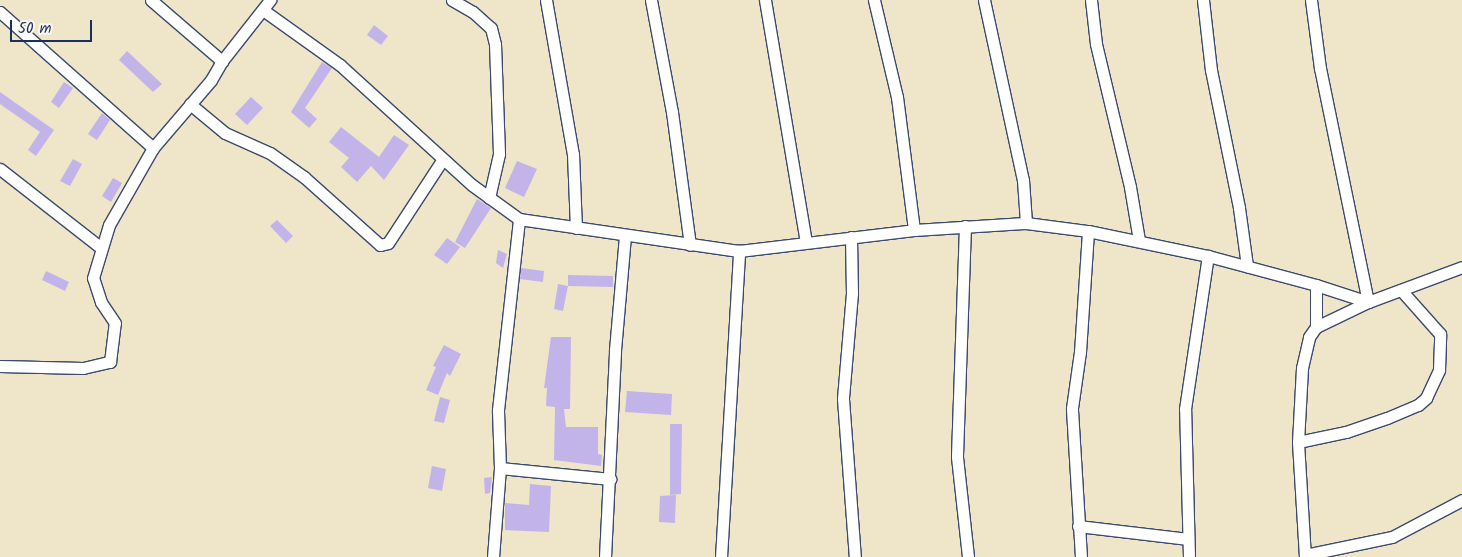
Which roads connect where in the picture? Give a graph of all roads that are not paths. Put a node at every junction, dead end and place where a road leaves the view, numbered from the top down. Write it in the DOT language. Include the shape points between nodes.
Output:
graph roads {
  1 [pos="151,0"];
  2 [pos="452,0"];
  3 [pos="546,0"];
  4 [pos="651,0"];
  5 [pos="765,0"];
  6 [pos="874,0"];
  7 [pos="984,0"];
  8 [pos="1091,0"];
  9 [pos="1203,0"];
  10 [pos="1311,0"];
  11 [pos="266,5"];
  12 [pos="0,12"];
  13 [pos="222,61"];
  14 [pos="190,104"];
  15 [pos="153,148"];
  16 [pos="443,159"];
  17 [pos="0,169"];
  18 [pos="489,198"];
  19 [pos="519,219"];
  20 [pos="1026,223"];
  21 [pos="964,226"];
  22 [pos="576,228"];
  23 [pos="914,230"];
  24 [pos="1088,231"];
  25 [pos="625,236"];
  26 [pos="850,236"];
  27 [pos="1139,240"];
  28 [pos="806,242"];
  29 [pos="690,245"];
  30 [pos="101,248"];
  31 [pos="739,251"];
  32 [pos="1208,256"];
  33 [pos="1247,266"];
  34 [pos="1462,267"];
  35 [pos="1316,285"];
  36 [pos="1401,290"];
  37 [pos="1368,302"];
  38 [pos="1316,327"];
  39 [pos="0,366"];
  40 [pos="1298,442"];
  41 [pos="500,468"];
  42 [pos="610,479"];
  43 [pos="1462,500"];
  44 [pos="1078,526"];
  45 [pos="1188,539"];
  46 [pos="1305,556"];
  47 [pos="493,557"];
  48 [pos="605,557"];
  49 [pos="721,557"];
  50 [pos="855,557"];
  51 [pos="968,557"];
  52 [pos="1081,557"];
  53 [pos="1189,557"];
  1 -- 13 [label="street"];
  2 -- 18 [label="street" via="491,28 495,44 499,154"];
  3 -- 22 [label="street" via="573,154"];
  4 -- 29 [label="street" via="672,112"];
  5 -- 28 [label="street"];
  6 -- 23 [label="street" via="897,97"];
  7 -- 20 [label="street" via="1023,180"];
  8 -- 27 [label="street" via="1096,44 1130,187"];
  9 -- 33 [label="street" via="1211,70 1239,208"];
  10 -- 37 [label="street" via="1325,96"];
  11 -- 13 [label="street"];
  11 -- 16 [label="street" via="340,65"];
  12 -- 15 [label="street"];
  13 -- 14 [label="street" via="211,80"];
  14 -- 15 [label="street"];
  14 -- 16 [label="street" via="225,133 270,153 304,177 380,245 388,243"];
  15 -- 30 [label="street" via="109,225"];
  16 -- 18 [label="street"];
  17 -- 30 [label="street"];
  18 -- 19 [label="street"];
  19 -- 22 [label="street"];
  19 -- 41 [label="street" via="498,410"];
  20 -- 21 [label="street"];
  20 -- 24 [label="street"];
  21 -- 23 [label="street"];
  21 -- 51 [label="street" via="957,457"];
  22 -- 25 [label="street"];
  23 -- 26 [label="street"];
  24 -- 27 [label="street"];
  24 -- 44 [label="street" via="1081,342 1072,408"];
  25 -- 29 [label="street"];
  25 -- 42 [label="street" via="615,350"];
  26 -- 28 [label="street"];
  26 -- 50 [label="street" via="852,293 843,399"];
  27 -- 32 [label="street"];
  28 -- 31 [label="street"];
  29 -- 31 [label="street"];
  30 -- 39 [label="street" via="94,278 101,302 115,323 110,362 83,368"];
  31 -- 49 [label="street"];
  32 -- 33 [label="street"];
  32 -- 45 [label="street" via="1185,408"];
  33 -- 35 [label="street"];
  34 -- 36 [label="street"];
  35 -- 37 [label="street"];
  35 -- 38 [label="street"];
  36 -- 37 [label="street"];
  36 -- 40 [label="street" via="1440,334 1439,370 1426,398 1418,405 1387,418 1346,432"];
  37 -- 38 [label="street"];
  38 -- 40 [label="street" via="1304,353"];
  40 -- 46 [label="street"];
  41 -- 42 [label="street"];
  41 -- 47 [label="street"];
  42 -- 48 [label="street"];
  43 -- 46 [label="street" via="1392,537"];
  44 -- 45 [label="street"];
  44 -- 52 [label="street"];
  45 -- 53 [label="street"];
}
